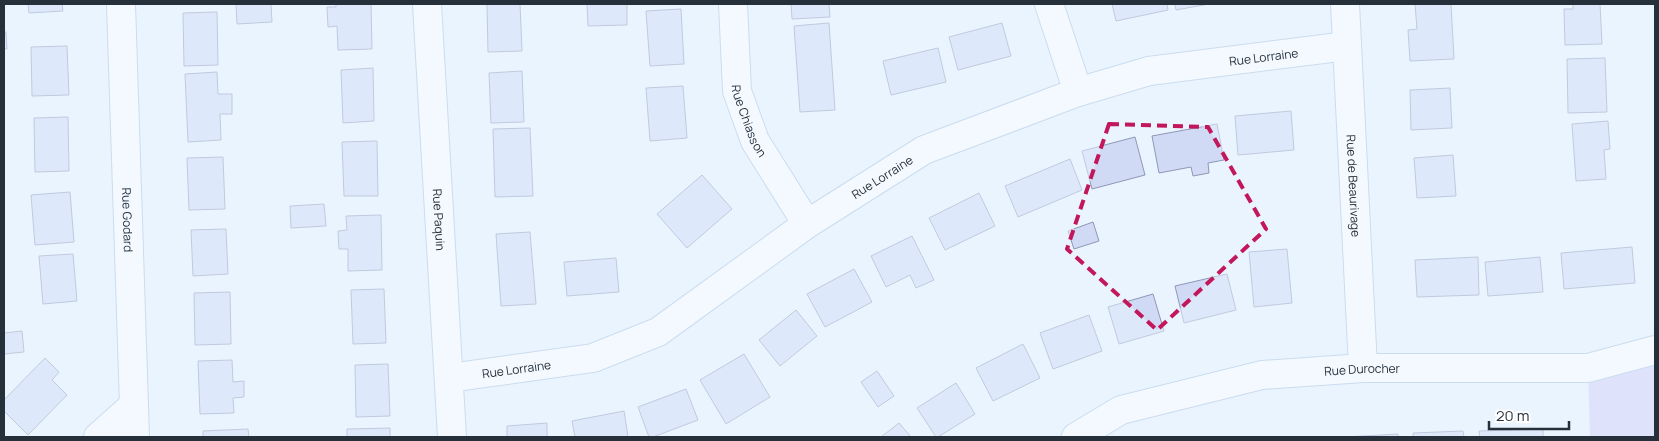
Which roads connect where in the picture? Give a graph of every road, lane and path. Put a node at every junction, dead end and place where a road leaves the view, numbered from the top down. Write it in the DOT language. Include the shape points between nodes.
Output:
graph roads {
  1 [pos="121,4"];
  2 [pos="427,4"];
  3 [pos="733,4"];
  4 [pos="1049,4"];
  5 [pos="1345,4"];
  6 [pos="1347,46"];
  7 [pos="1078,92"];
  8 [pos="806,224"];
  9 [pos="1655,350"];
  10 [pos="1363,368"];
  11 [pos="449,378"];
  12 [pos="134,405"];
  13 [pos="98,437"];
  14 [pos="135,437"];
  15 [pos="452,437"];
  16 [pos="1076,437"];
  1 -- 12 [label="street, Rue Godard"];
  2 -- 11 [label="street, Rue Paquin"];
  3 -- 8 [label="street, Rue Chiasson" via="738,91 755,141"];
  4 -- 7 [label="street"];
  5 -- 6 [label="street, Rue de Beaurivage"];
  6 -- 7 [label="street, Rue Lorraine" via="1149,71"];
  6 -- 10 [label="street, Rue de Beaurivage"];
  7 -- 8 [label="street, Rue Lorraine" via="924,150"];
  8 -- 11 [label="street, Rue Lorraine" via="658,332 593,358"];
  9 -- 10 [label="street, Rue Durocher" via="1588,368"];
  10 -- 16 [label="street, Rue Durocher" via="1262,375 1121,410"];
  11 -- 15 [label="street, Rue Paquin"];
  12 -- 13 [label="street"];
  12 -- 14 [label="street, Rue Godard"];
}
